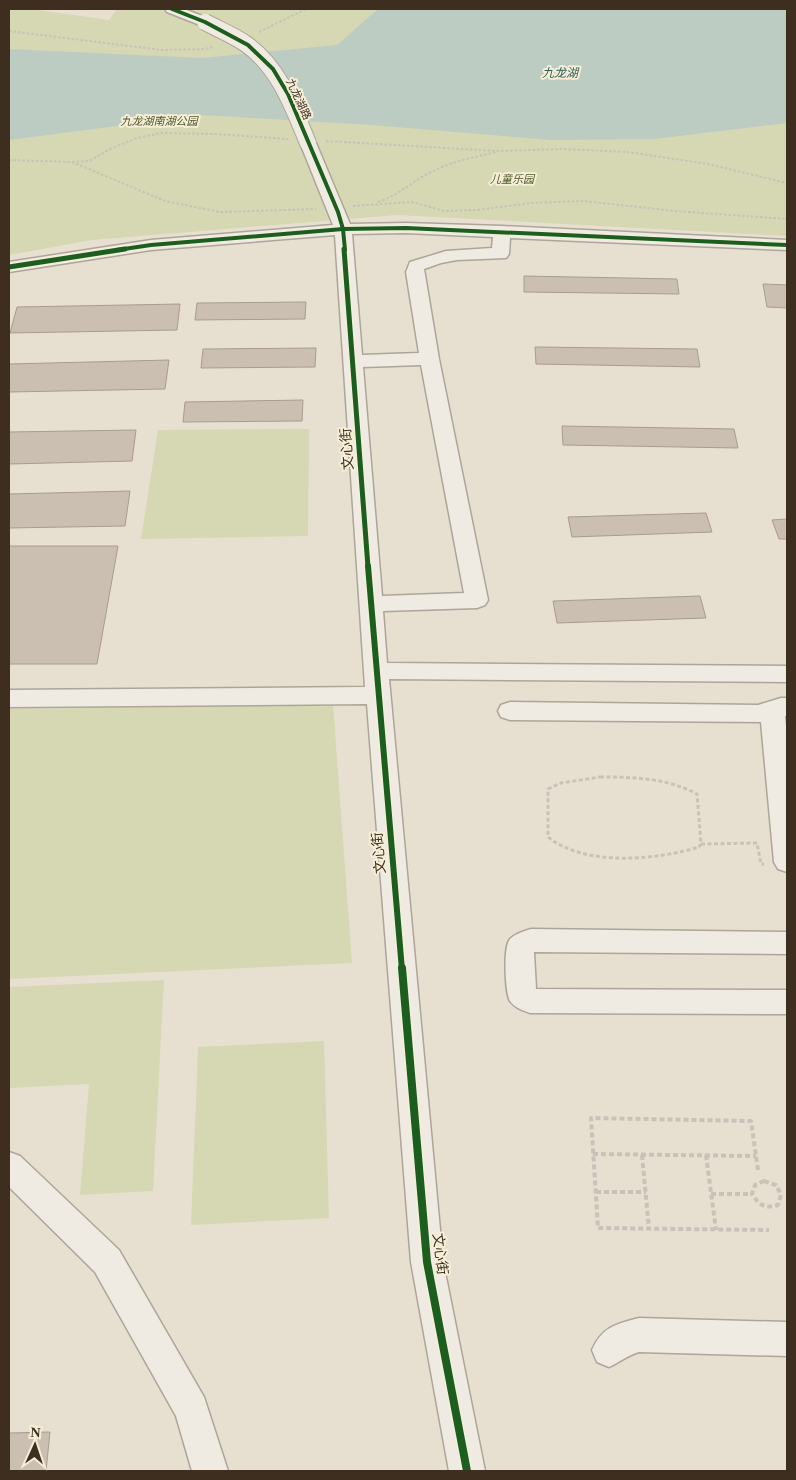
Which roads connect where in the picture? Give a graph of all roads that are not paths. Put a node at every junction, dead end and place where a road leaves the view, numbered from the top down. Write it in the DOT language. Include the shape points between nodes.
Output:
graph roads {
  1 [pos="172,9"];
  2 [pos="344,218"];
  3 [pos="502,231"];
  4 [pos="787,245"];
  5 [pos="9,267"];
  6 [pos="429,359"];
  7 [pos="353,362"];
  8 [pos="371,604"];
  9 [pos="787,674"];
  10 [pos="377,683"];
  11 [pos="9,699"];
  12 [pos="780,708"];
  13 [pos="510,711"];
  14 [pos="778,863"];
  15 [pos="787,943"];
  16 [pos="787,1002"];
  17 [pos="9,1166"];
  18 [pos="787,1339"];
  19 [pos="609,1350"];
  20 [pos="210,1471"];
  21 [pos="467,1471"];
  1 -- 2 [label="street, 九龙湖路, bridge" via="248,45 273,69 288,94 338,212"];
  2 -- 3 [label="street" via="406,228"];
  2 -- 5 [label="street"];
  2 -- 7 [label="street, 文心街"];
  3 -- 4 [label="street"];
  3 -- 6 [label="street" via="500,254 450,255 416,266"];
  6 -- 7 [label="street"];
  6 -- 8 [label="street" via="477,600"];
  7 -- 8 [label="street, 文心街"];
  8 -- 10 [label="street, 文心街"];
  9 -- 10 [label="street"];
  10 -- 11 [label="street"];
  10 -- 21 [label="street, 文心街" via="427,1262"];
  12 -- 13 [label="street" via="759,714"];
  12 -- 14 [label="street"];
  15 -- 16 [label="street" via="531,940 520,947 521,993 530,1000"];
  17 -- 20 [label="street" via="107,1261 192,1409"];
  18 -- 19 [label="street" via="639,1336 620,1340"];
}
